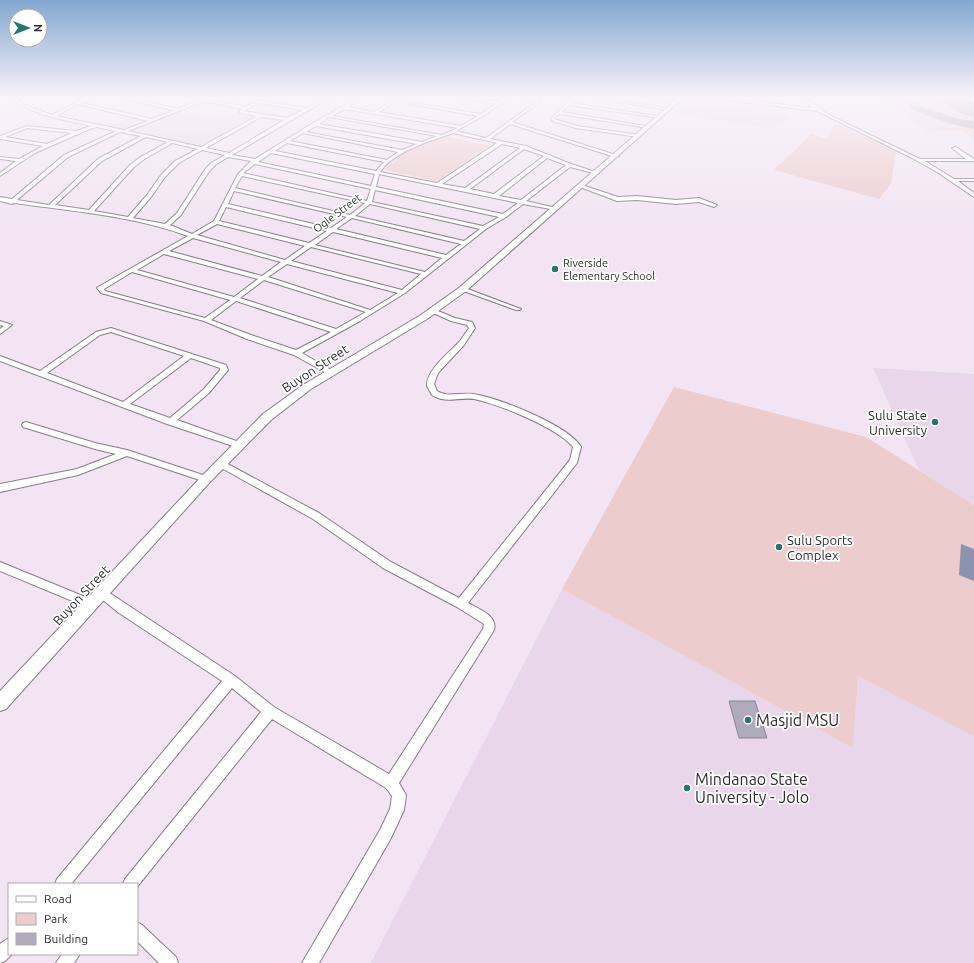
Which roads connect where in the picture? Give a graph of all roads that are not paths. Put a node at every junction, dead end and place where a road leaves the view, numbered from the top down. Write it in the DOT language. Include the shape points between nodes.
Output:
graph roads {
  1 [pos="23,142"];
  2 [pos="55,142"];
  3 [pos="97,142"];
  4 [pos="134,142"];
  5 [pos="171,142"];
  6 [pos="212,142"];
  7 [pos="251,142"];
  8 [pos="287,142"];
  9 [pos="354,142"];
  10 [pos="417,142"];
  11 [pos="426,142"];
  12 [pos="501,142"];
  13 [pos="571,142"];
  14 [pos="631,142"];
  15 [pos="881,142"];
  16 [pos="423,143"];
  17 [pos="46,146"];
  18 [pos="524,148"];
  19 [pos="954,148"];
  20 [pos="199,149"];
  21 [pos="401,151"];
  22 [pos="271,152"];
  23 [pos="228,155"];
  24 [pos="547,156"];
  25 [pos="616,156"];
  26 [pos="0,158"];
  27 [pos="18,160"];
  28 [pos="919,160"];
  29 [pos="972,160"];
  30 [pos="255,161"];
  31 [pos="387,161"];
  32 [pos="569,165"];
  33 [pos="376,173"];
  34 [pos="597,173"];
  35 [pos="240,174"];
  36 [pos="0,175"];
  37 [pos="954,180"];
  38 [pos="974,180"];
  39 [pos="438,184"];
  40 [pos="582,186"];
  41 [pos="373,187"];
  42 [pos="233,188"];
  43 [pos="466,190"];
  44 [pos="974,195"];
  45 [pos="495,196"];
  46 [pos="0,199"];
  47 [pos="12,202"];
  48 [pos="369,202"];
  49 [pos="522,202"];
  50 [pos="226,205"];
  51 [pos="714,205"];
  52 [pos="51,206"];
  53 [pos="554,209"];
  54 [pos="90,212"];
  55 [pos="350,216"];
  56 [pos="504,216"];
  57 [pos="129,219"];
  58 [pos="216,222"];
  59 [pos="166,226"];
  60 [pos="484,228"];
  61 [pos="330,230"];
  62 [pos="193,236"];
  63 [pos="465,242"];
  64 [pos="309,246"];
  65 [pos="164,252"];
  66 [pos="446,257"];
  67 [pos="287,262"];
  68 [pos="131,270"];
  69 [pos="426,274"];
  70 [pos="263,278"];
  71 [pos="463,289"];
  72 [pos="403,292"];
  73 [pos="236,299"];
  74 [pos="518,309"];
  75 [pos="433,311"];
  76 [pos="371,312"];
  77 [pos="206,320"];
  78 [pos="0,323"];
  79 [pos="336,331"];
  80 [pos="0,332"];
  81 [pos="297,353"];
  82 [pos="190,355"];
  83 [pos="0,358"];
  84 [pos="42,373"];
  85 [pos="330,373"];
  86 [pos="124,405"];
  87 [pos="170,422"];
  88 [pos="26,426"];
  89 [pos="239,445"];
  90 [pos="127,453"];
  91 [pos="221,464"];
  92 [pos="206,479"];
  93 [pos="0,488"];
  94 [pos="0,566"];
  95 [pos="102,593"];
  96 [pos="91,604"];
  97 [pos="461,604"];
  98 [pos="231,680"];
  99 [pos="0,703"];
  100 [pos="270,711"];
  101 [pos="391,783"];
  102 [pos="63,883"];
  103 [pos="131,883"];
  104 [pos="138,931"];
  105 [pos="8,947"];
  106 [pos="71,955"];
  107 [pos="0,956"];
  108 [pos="64,963"];
  109 [pos="170,963"];
  110 [pos="310,963"];
  1 -- 17 [label="street"];
  2 -- 17 [label="street"];
  3 -- 47 [label="street" via="66,156"];
  4 -- 52 [label="street" via="100,160"];
  5 -- 20 [label="street"];
  5 -- 54 [label="street" via="132,166"];
  6 -- 20 [label="street"];
  7 -- 23 [label="street"];
  8 -- 22 [label="street"];
  8 -- 31 [label="street"];
  9 -- 21 [label="street"];
  10 -- 16 [label="street"];
  11 -- 16 [label="street"];
  12 -- 18 [label="street"];
  12 -- 39 [label="street"];
  13 -- 25 [label="street"];
  14 -- 25 [label="main road, Buyon Street"];
  15 -- 28 [label="street"];
  16 -- 21 [label="street"];
  17 -- 27 [label="street"];
  18 -- 24 [label="street"];
  18 -- 43 [label="street"];
  19 -- 29 [label="street"];
  20 -- 23 [label="street"];
  20 -- 57 [label="street" via="167,171"];
  21 -- 31 [label="street"];
  22 -- 30 [label="street"];
  22 -- 33 [label="street"];
  23 -- 30 [label="street"];
  23 -- 59 [label="street" via="213,164 206,172 179,214"];
  24 -- 32 [label="street"];
  24 -- 45 [label="street"];
  25 -- 34 [label="main road, Buyon Street"];
  26 -- 27 [label="street"];
  27 -- 36 [label="street"];
  28 -- 29 [label="street"];
  28 -- 37 [label="street"];
  30 -- 35 [label="street"];
  30 -- 41 [label="street"];
  31 -- 33 [label="street"];
  32 -- 34 [label="street"];
  32 -- 49 [label="street"];
  33 -- 39 [label="street"];
  33 -- 41 [label="street, Ogle Street"];
  34 -- 40 [label="main road, Buyon Street"];
  35 -- 42 [label="street"];
  35 -- 48 [label="street"];
  37 -- 38 [label="street"];
  37 -- 44 [label="street"];
  39 -- 43 [label="street"];
  40 -- 51 [label="street" via="617,199 681,202 699,200"];
  40 -- 53 [label="main road, Buyon Street"];
  41 -- 48 [label="street, Ogle Street"];
  41 -- 56 [label="street"];
  42 -- 50 [label="street"];
  42 -- 55 [label="street"];
  43 -- 45 [label="street"];
  45 -- 49 [label="street"];
  46 -- 47 [label="street"];
  47 -- 52 [label="street"];
  48 -- 55 [label="street, Ogle Street"];
  48 -- 60 [label="street"];
  49 -- 53 [label="street"];
  49 -- 56 [label="street"];
  50 -- 58 [label="street"];
  50 -- 61 [label="street"];
  52 -- 54 [label="street"];
  53 -- 71 [label="main road, Buyon Street"];
  54 -- 57 [label="street"];
  55 -- 61 [label="street, Ogle Street"];
  55 -- 63 [label="street"];
  56 -- 60 [label="street"];
  57 -- 59 [label="street"];
  58 -- 62 [label="street"];
  58 -- 64 [label="street"];
  59 -- 62 [label="street"];
  60 -- 63 [label="street"];
  61 -- 64 [label="street, Ogle Street"];
  61 -- 66 [label="street"];
  62 -- 65 [label="street"];
  62 -- 67 [label="street"];
  63 -- 66 [label="street"];
  64 -- 67 [label="street, Ogle Street"];
  64 -- 69 [label="street"];
  65 -- 68 [label="street"];
  65 -- 70 [label="street"];
  66 -- 69 [label="street"];
  67 -- 70 [label="street, Ogle Street"];
  67 -- 72 [label="street"];
  68 -- 73 [label="street"];
  68 -- 77 [label="street" via="102,286 100,290"];
  69 -- 72 [label="street"];
  70 -- 73 [label="street, Ogle Street"];
  70 -- 76 [label="street"];
  71 -- 74 [label="street"];
  71 -- 75 [label="main road, Buyon Street"];
  72 -- 76 [label="street"];
  73 -- 77 [label="street, Ogle Street"];
  73 -- 79 [label="street"];
  75 -- 85 [label="main road, Buyon Street"];
  75 -- 97 [label="street" via="453,320 470,323 472,328 462,344 435,373 431,381 435,393 445,397 474,397 494,403 564,434 574,441 577,448 574,461"];
  76 -- 79 [label="street"];
  77 -- 81 [label="street"];
  78 -- 80 [label="street" via="9,325"];
  79 -- 81 [label="street"];
  81 -- 85 [label="street"];
  82 -- 84 [label="street" via="118,331 107,330 98,333"];
  82 -- 86 [label="street"];
  82 -- 87 [label="street" via="219,365 224,370 206,391"];
  83 -- 84 [label="street"];
  84 -- 86 [label="street"];
  85 -- 89 [label="main road, Buyon Street" via="267,417"];
  86 -- 87 [label="street"];
  87 -- 89 [label="street"];
  88 -- 90 [label="street"];
  89 -- 91 [label="main road, Buyon Street"];
  90 -- 92 [label="street"];
  90 -- 93 [label="street" via="78,472"];
  91 -- 92 [label="main road, Buyon Street"];
  91 -- 97 [label="street" via="316,516 387,565"];
  92 -- 95 [label="main road, Buyon Street"];
  94 -- 96 [label="street"];
  95 -- 96 [label="main road, Buyon Street"];
  95 -- 98 [label="street" via="122,609"];
  96 -- 99 [label="main road, Buyon Street"];
  97 -- 101 [label="street" via="488,621 489,629"];
  98 -- 100 [label="street"];
  98 -- 102 [label="street"];
  100 -- 101 [label="street"];
  100 -- 103 [label="street"];
  101 -- 110 [label="street" via="399,796 397,810"];
  104 -- 109 [label="street"];
  105 -- 107 [label="street"];
  106 -- 108 [label="street"];
}
